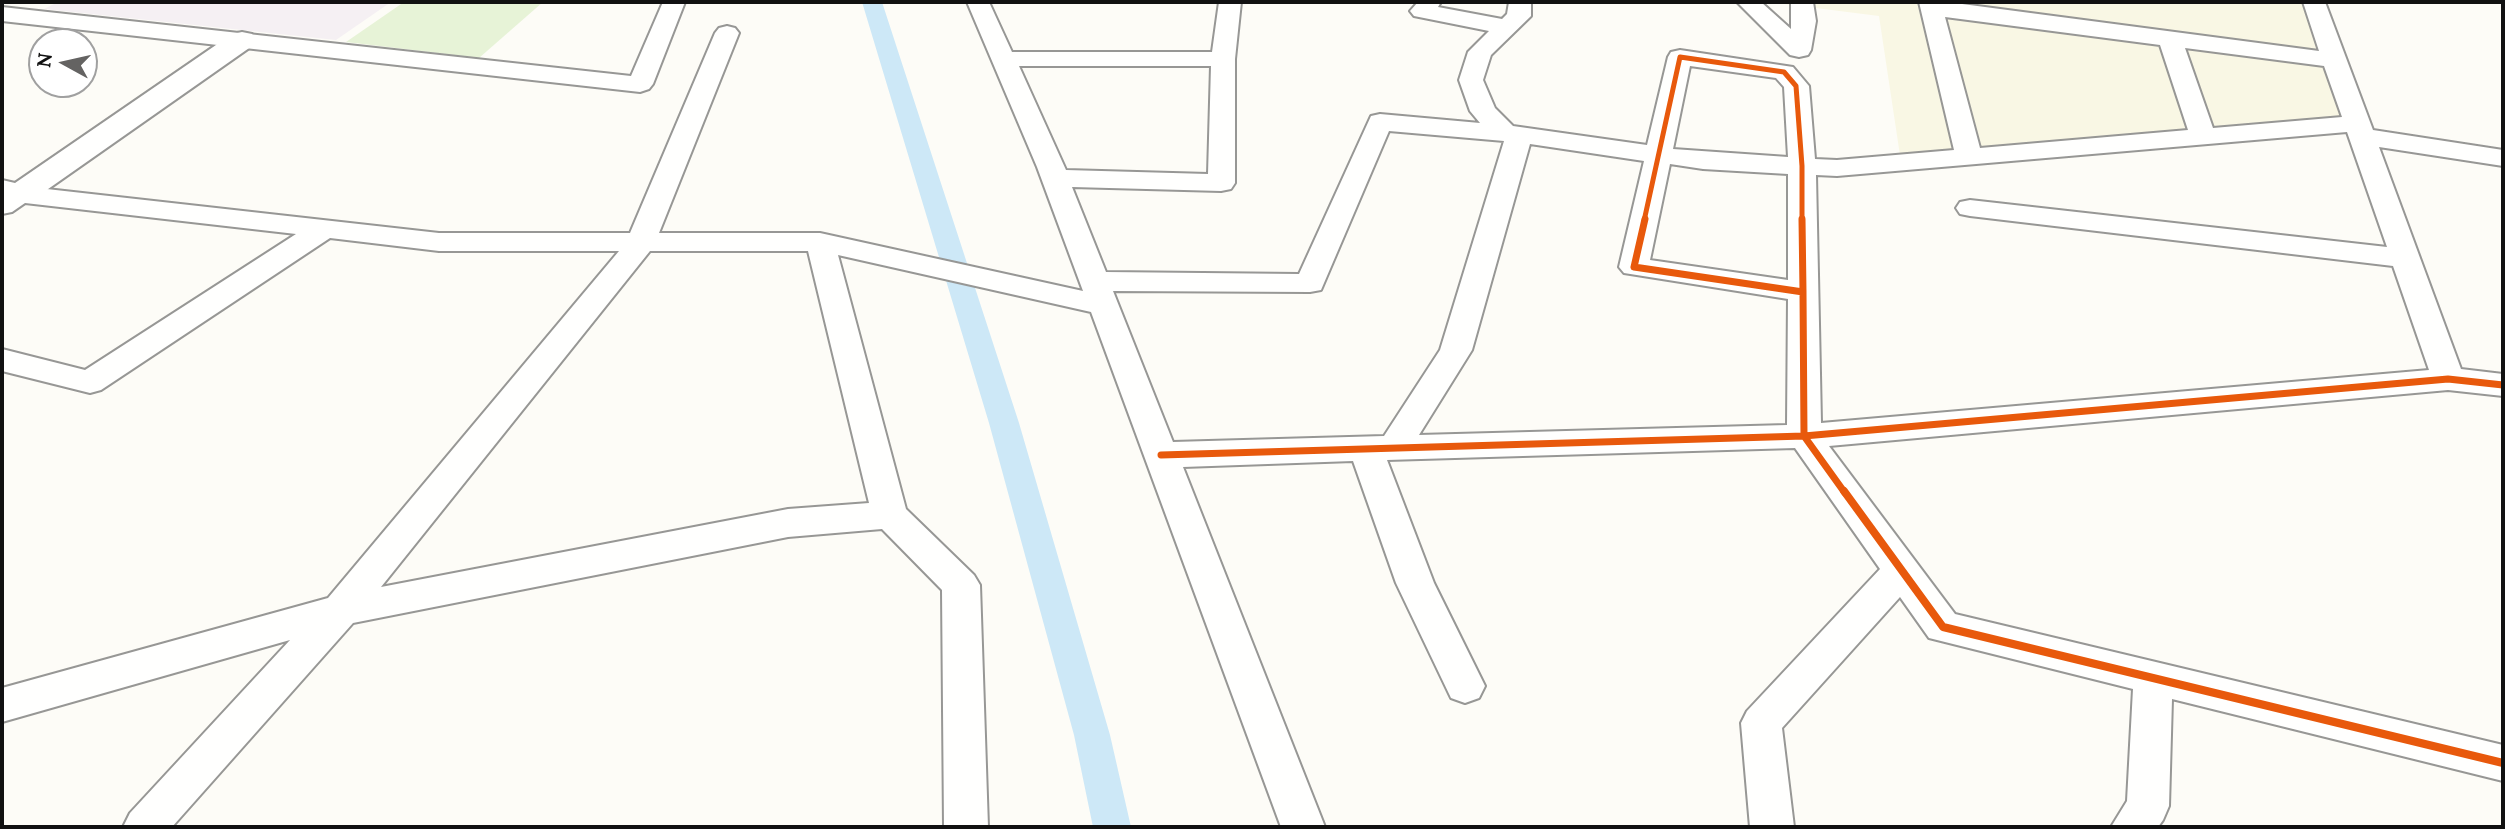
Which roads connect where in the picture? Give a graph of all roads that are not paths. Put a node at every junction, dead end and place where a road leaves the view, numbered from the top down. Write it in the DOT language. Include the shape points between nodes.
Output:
graph roads {
  1 [pos="674,2"];
  2 [pos="978,2"];
  3 [pos="1230,2"];
  4 [pos="1430,2"];
  5 [pos="1520,2"];
  6 [pos="1748,2"];
  7 [pos="1802,2"];
  8 [pos="2314,2"];
  9 [pos="2,14"];
  10 [pos="1507,27"];
  11 [pos="727,33"];
  12 [pos="2170,39"];
  13 [pos="242,40"];
  14 [pos="1223,58"];
  15 [pos="1004,59"];
  16 [pos="2334,60"];
  17 [pos="2359,130"];
  18 [pos="1512,134"];
  19 [pos="2203,136"];
  20 [pos="1658,154"];
  21 [pos="1969,156"];
  22 [pos="2503,158"];
  23 [pos="1802,166"];
  24 [pos="1055,178"];
  25 [pos="8,197"];
  26 [pos="1970,208"];
  27 [pos="324,229"];
  28 [pos="820,242"];
  29 [pos="640,244"];
  30 [pos="2405,258"];
  31 [pos="1803,292"];
  32 [pos="1099,293"];
  33 [pos="2,360"];
  34 [pos="2448,379"];
  35 [pos="2503,385"];
  36 [pos="1804,436"];
  37 [pos="1380,449"];
  38 [pos="1161,455"];
  39 [pos="890,515"];
  40 [pos="1902,570"];
  41 [pos="341,610"];
  42 [pos="2153,678"];
  43 [pos="1465,686"];
  44 [pos="2,705"];
  45 [pos="2503,763"];
  46 [pos="145,827"];
  47 [pos="966,827"];
  48 [pos="1303,827"];
  49 [pos="1772,827"];
  50 [pos="2133,827"];
  1 -- 13 [label="street" via="640,84"];
  2 -- 15 [label="street"];
  3 -- 14 [label="street"];
  4 -- 10 [label="street" via="1422,11"];
  5 -- 10 [label="street" via="1519,16"];
  6 -- 7 [label="street" via="1799,50"];
  8 -- 16 [label="street"];
  9 -- 13 [label="street"];
  10 -- 18 [label="street" via="1480,52 1471,80 1483,111"];
  11 -- 29 [label="street"];
  12 -- 16 [label="street"];
  12 -- 19 [label="street"];
  12 -- 21 [label="street" via="1947,10 1930,2"];
  13 -- 25 [label="street"];
  14 -- 15 [label="street"];
  14 -- 24 [label="street" via="1221,183"];
  15 -- 24 [label="street"];
  16 -- 17 [label="street"];
  17 -- 19 [label="street"];
  17 -- 22 [label="street"];
  17 -- 30 [label="street"];
  18 -- 20 [label="street"];
  18 -- 32 [label="street" via="1380,122 1310,283 1285,280"];
  18 -- 37 [label="street" via="1456,350"];
  19 -- 21 [label="street"];
  20 -- 23 [label="street"];
  20 -- 23 [label="street" via="1679,57 1784,72 1796,86"];
  20 -- 31 [label="street" via="1634,267"];
  21 -- 23 [label="street"];
  23 -- 31 [label="street"];
  24 -- 32 [label="street"];
  25 -- 27 [label="street"];
  26 -- 30 [label="street"];
  27 -- 29 [label="street" via="439,242"];
  27 -- 33 [label="street" via="90,382"];
  28 -- 29 [label="street"];
  28 -- 32 [label="street"];
  28 -- 39 [label="street"];
  29 -- 41 [label="street"];
  30 -- 34 [label="street"];
  31 -- 36 [label="street"];
  32 -- 38 [label="street"];
  34 -- 35 [label="street"];
  34 -- 36 [label="street"];
  36 -- 37 [label="street"];
  36 -- 40 [label="street"];
  37 -- 38 [label="street"];
  37 -- 43 [label="street" via="1415,583"];
  38 -- 48 [label="street"];
  39 -- 41 [label="street" via="788,523"];
  39 -- 47 [label="street" via="961,585"];
  40 -- 42 [label="street" via="1943,627"];
  40 -- 49 [label="street" via="1761,723"];
  41 -- 44 [label="street"];
  41 -- 46 [label="street"];
  42 -- 45 [label="street"];
  42 -- 50 [label="street" via="2148,806"];
}
